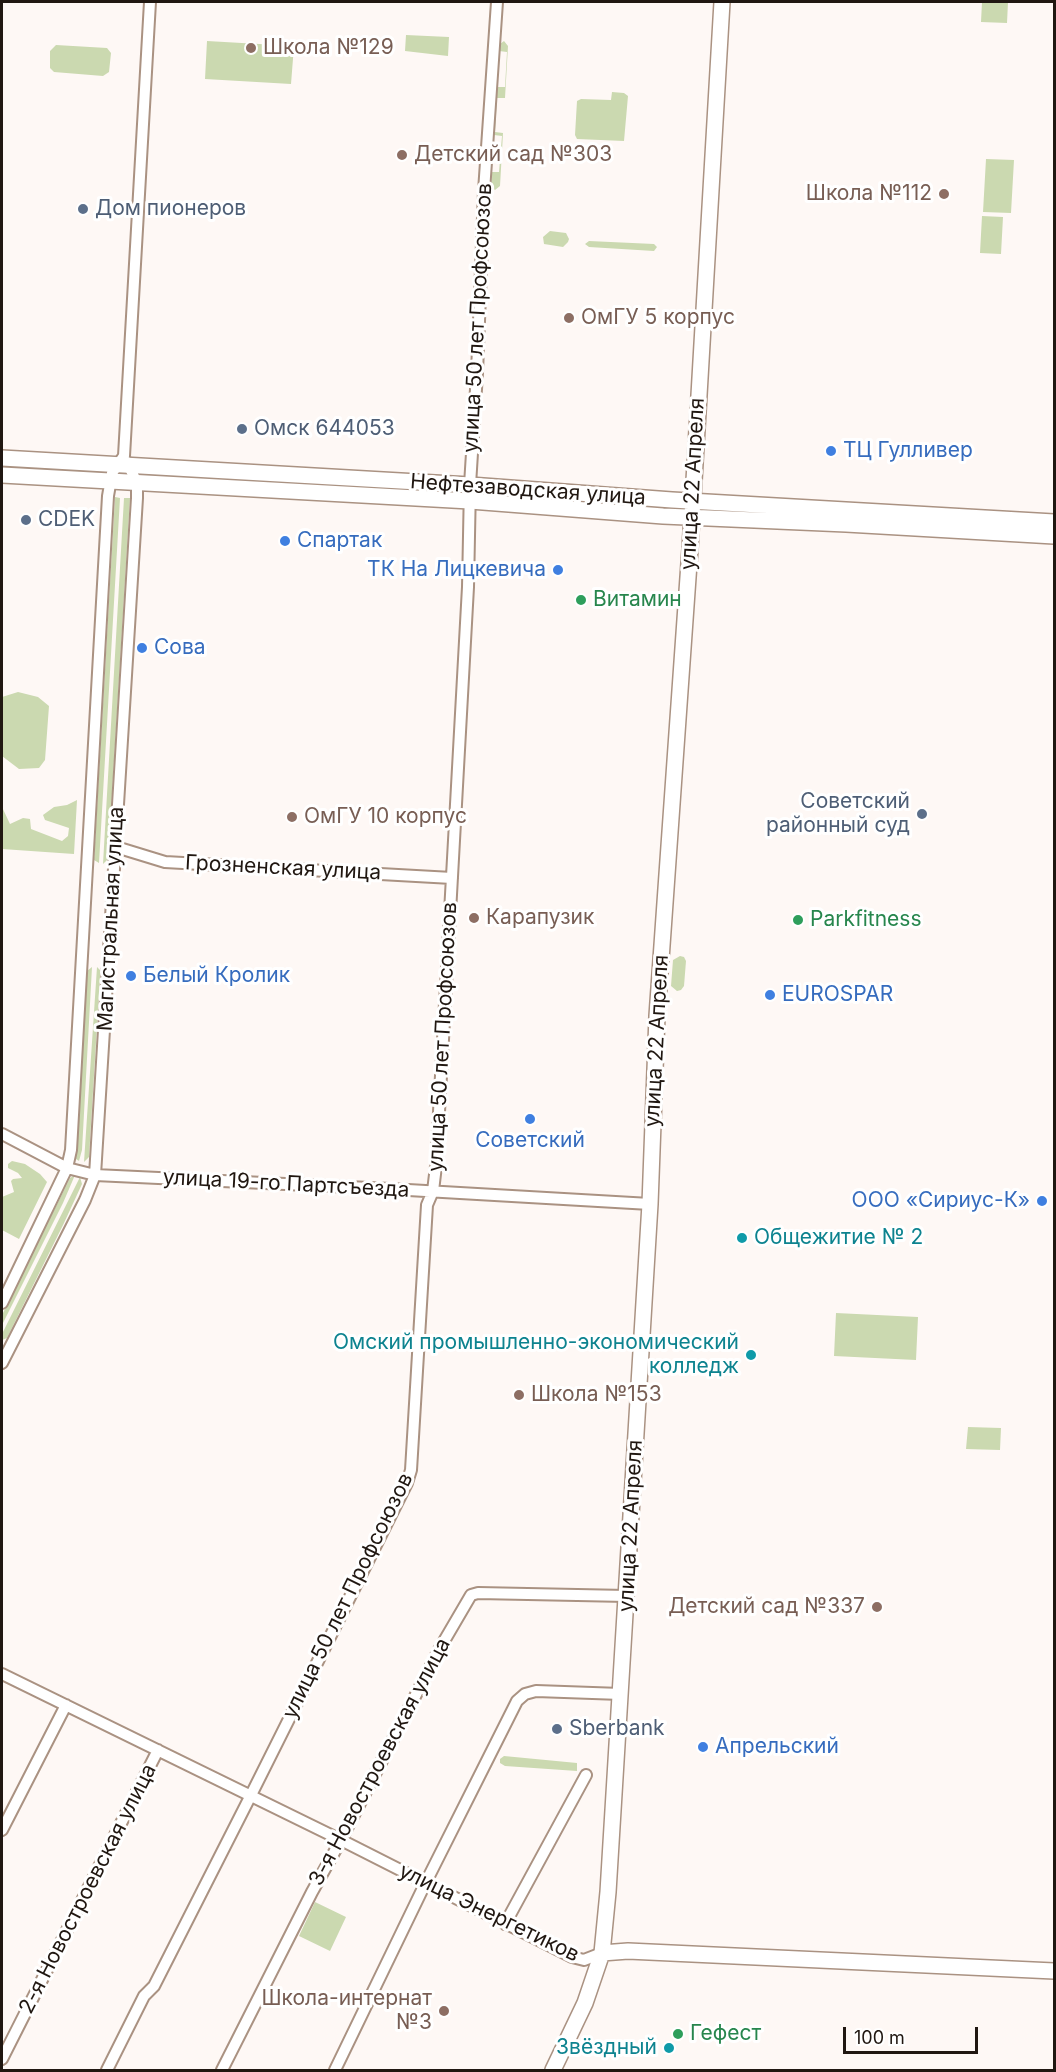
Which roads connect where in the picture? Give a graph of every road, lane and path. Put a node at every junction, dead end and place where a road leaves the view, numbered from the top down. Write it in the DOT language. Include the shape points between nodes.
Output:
graph roads {
  1 [pos="150,2"];
  2 [pos="497,2"];
  3 [pos="722,2"];
  4 [pos="2,458"];
  5 [pos="124,463"];
  6 [pos="2,475"];
  7 [pos="693,480"];
  8 [pos="110,481"];
  9 [pos="137,483"];
  10 [pos="470,485"];
  11 [pos="672,500"];
  12 [pos="470,501"];
  13 [pos="700,501"];
  14 [pos="670,516"];
  15 [pos="691,517"];
  16 [pos="709,518"];
  17 [pos="1054,522"];
  18 [pos="1054,536"];
  19 [pos="690,537"];
  20 [pos="116,846"];
  21 [pos="452,878"];
  22 [pos="2,1134"];
  23 [pos="68,1168"];
  24 [pos="95,1175"];
  25 [pos="433,1191"];
  26 [pos="651,1204"];
  27 [pos="2,1303"];
  28 [pos="2,1363"];
  29 [pos="627,1596"];
  30 [pos="2,1674"];
  31 [pos="621,1694"];
  32 [pos="66,1705"];
  33 [pos="158,1750"];
  34 [pos="586,1775"];
  35 [pos="250,1795"];
  36 [pos="2,1830"];
  37 [pos="341,1840"];
  38 [pos="425,1884"];
  39 [pos="506,1924"];
  40 [pos="602,1953"];
  41 [pos="1054,1971"];
  42 [pos="2,2059"];
  43 [pos="107,2070"];
  44 [pos="222,2070"];
  45 [pos="335,2070"];
  46 [pos="553,2070"];
  1 -- 5 [label="street, Магистральная улица"];
  2 -- 10 [label="street, улица 50 лет Профсоюзов"];
  3 -- 7 [label="main road, улица 22 Апреля"];
  4 -- 5 [label="main road, Нефтезаводская улица"];
  5 -- 8 [label="street, Магистральная улица" via="112,473"];
  5 -- 9 [label="street, Магистральная улица"];
  5 -- 10 [label="main road, Нефтезаводская улица"];
  6 -- 8 [label="main road, Нефтезаводская улица"];
  7 -- 11 [label="main road" via="687,492"];
  7 -- 13 [label="main road, улица 22 Апреля"];
  8 -- 9 [label="main road, Нефтезаводская улица"];
  8 -- 23 [label="street, Магистральная улица"];
  9 -- 12 [label="main road, Нефтезаводская улица"];
  9 -- 20 [label="street, Магистральная улица"];
  10 -- 11 [label="main road, Нефтезаводская улица"];
  10 -- 12 [label="street, улица 50 лет Профсоюзов"];
  11 -- 13 [label="main road, Нефтезаводская улица"];
  12 -- 14 [label="main road, Нефтезаводская улица"];
  12 -- 21 [label="street, улица 50 лет Профсоюзов"];
  13 -- 15 [label="main road, улица 22 Апреля"];
  13 -- 17 [label="main road, Нефтезаводская улица"];
  14 -- 15 [label="main road, Нефтезаводская улица"];
  14 -- 19 [label="main road"];
  15 -- 16 [label="main road, Нефтезаводская улица"];
  15 -- 19 [label="main road, улица 22 Апреля"];
  16 -- 18 [label="main road, Нефтезаводская улица"];
  16 -- 19 [label="main road"];
  19 -- 26 [label="main road, улица 22 Апреля" via="656,1030"];
  20 -- 21 [label="street, Грозненская улица" via="165,862"];
  20 -- 24 [label="street, Магистральная улица"];
  21 -- 25 [label="street, улица 50 лет Профсоюзов"];
  22 -- 23 [label="street, улица 19-го Партсъезда"];
  23 -- 24 [label="street, улица 19-го Партсъезда"];
  23 -- 27 [label="street, Магистральная улица"];
  24 -- 25 [label="street, улица 19-го Партсъезда"];
  24 -- 28 [label="street, Магистральная улица"];
  25 -- 26 [label="street, улица 19-го Партсъезда"];
  25 -- 35 [label="street, улица 50 лет Профсоюзов" via="427,1204 410,1477"];
  26 -- 29 [label="main road, улица 22 Апреля"];
  29 -- 31 [label="main road, улица 22 Апреля"];
  29 -- 37 [label="street, 3-я Новостроевская улица" via="471,1595"];
  30 -- 32 [label="street, улица Энергетиков"];
  31 -- 38 [label="street" via="536,1691 517,1701"];
  31 -- 40 [label="main road, улица 22 Апреля"];
  32 -- 33 [label="street, улица Энергетиков"];
  32 -- 36 [label="street"];
  33 -- 35 [label="street, улица Энергетиков"];
  33 -- 42 [label="street, 2-я Новостроевская улица"];
  34 -- 39 [label="street"];
  35 -- 37 [label="street, улица Энергетиков"];
  35 -- 43 [label="street, улица 50 лет Профсоюзов"];
  37 -- 38 [label="street, улица Энергетиков"];
  37 -- 44 [label="street, 3-я Новостроевская улица"];
  38 -- 39 [label="street, улица Энергетиков"];
  38 -- 45 [label="street"];
  39 -- 40 [label="street, улица Энергетиков" via="572,1957 584,1960"];
  40 -- 41 [label="main road, улица Энергетиков" via="628,1951"];
  40 -- 46 [label="main road, улица 22 Апреля" via="585,2003"];
}
